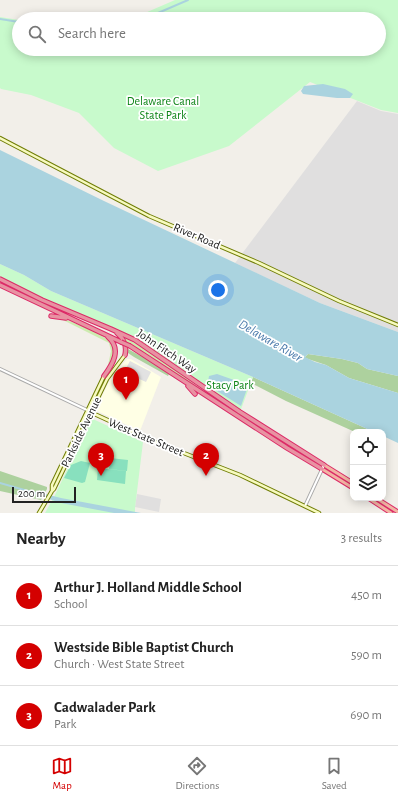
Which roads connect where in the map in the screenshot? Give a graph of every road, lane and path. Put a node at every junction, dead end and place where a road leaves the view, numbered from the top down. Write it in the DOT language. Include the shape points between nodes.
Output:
graph roads {
  1 [pos="0,138"];
  2 [pos="0,279"];
  3 [pos="0,285"];
  4 [pos="51,316"];
  5 [pos="70,318"];
  6 [pos="95,322"];
  7 [pos="398,325"];
  8 [pos="104,334"];
  9 [pos="125,355"];
  10 [pos="0,369"];
  11 [pos="175,375"];
  12 [pos="104,376"];
  13 [pos="195,394"];
  14 [pos="89,411"];
  15 [pos="324,465"];
  16 [pos="322,469"];
  17 [pos="350,481"];
  18 [pos="350,486"];
  19 [pos="373,501"];
  20 [pos="381,501"];
  21 [pos="305,506"];
  22 [pos="398,512"];
  23 [pos="39,513"];
  24 [pos="319,513"];
  25 [pos="391,513"];
  1 -- 7 [label="main road, River Road" via="151,217"];
  2 -- 6 [label="highway, John Fitch Way"];
  3 -- 5 [label="highway, John Fitch Way"];
  4 -- 5 [label="highway"];
  5 -- 8 [label="highway, John Fitch Way"];
  6 -- 9 [label="highway" via="121,336 126,347"];
  6 -- 15 [label="highway, John Fitch Way" via="135,340 240,412"];
  8 -- 11 [label="highway, John Fitch Way, bridge" via="130,346"];
  8 -- 12 [label="highway" via="113,342 116,352"];
  9 -- 14 [label="main road, Parkside Avenue" via="108,376"];
  10 -- 14 [label="street, West State Street"];
  11 -- 13 [label="highway"];
  11 -- 16 [label="highway, John Fitch Way"];
  12 -- 14 [label="main road, Parkside Avenue"];
  14 -- 21 [label="main road, West State Street" via="146,438 240,475"];
  14 -- 23 [label="main road, Parkside Avenue"];
  15 -- 16 [label="street"];
  15 -- 17 [label="highway, John Fitch Way"];
  16 -- 18 [label="highway, John Fitch Way"];
  16 -- 21 [label="street"];
  19 -- 25 [label="highway"];
  20 -- 22 [label="highway"];
  21 -- 24 [label="main road, West State Street"];
}
